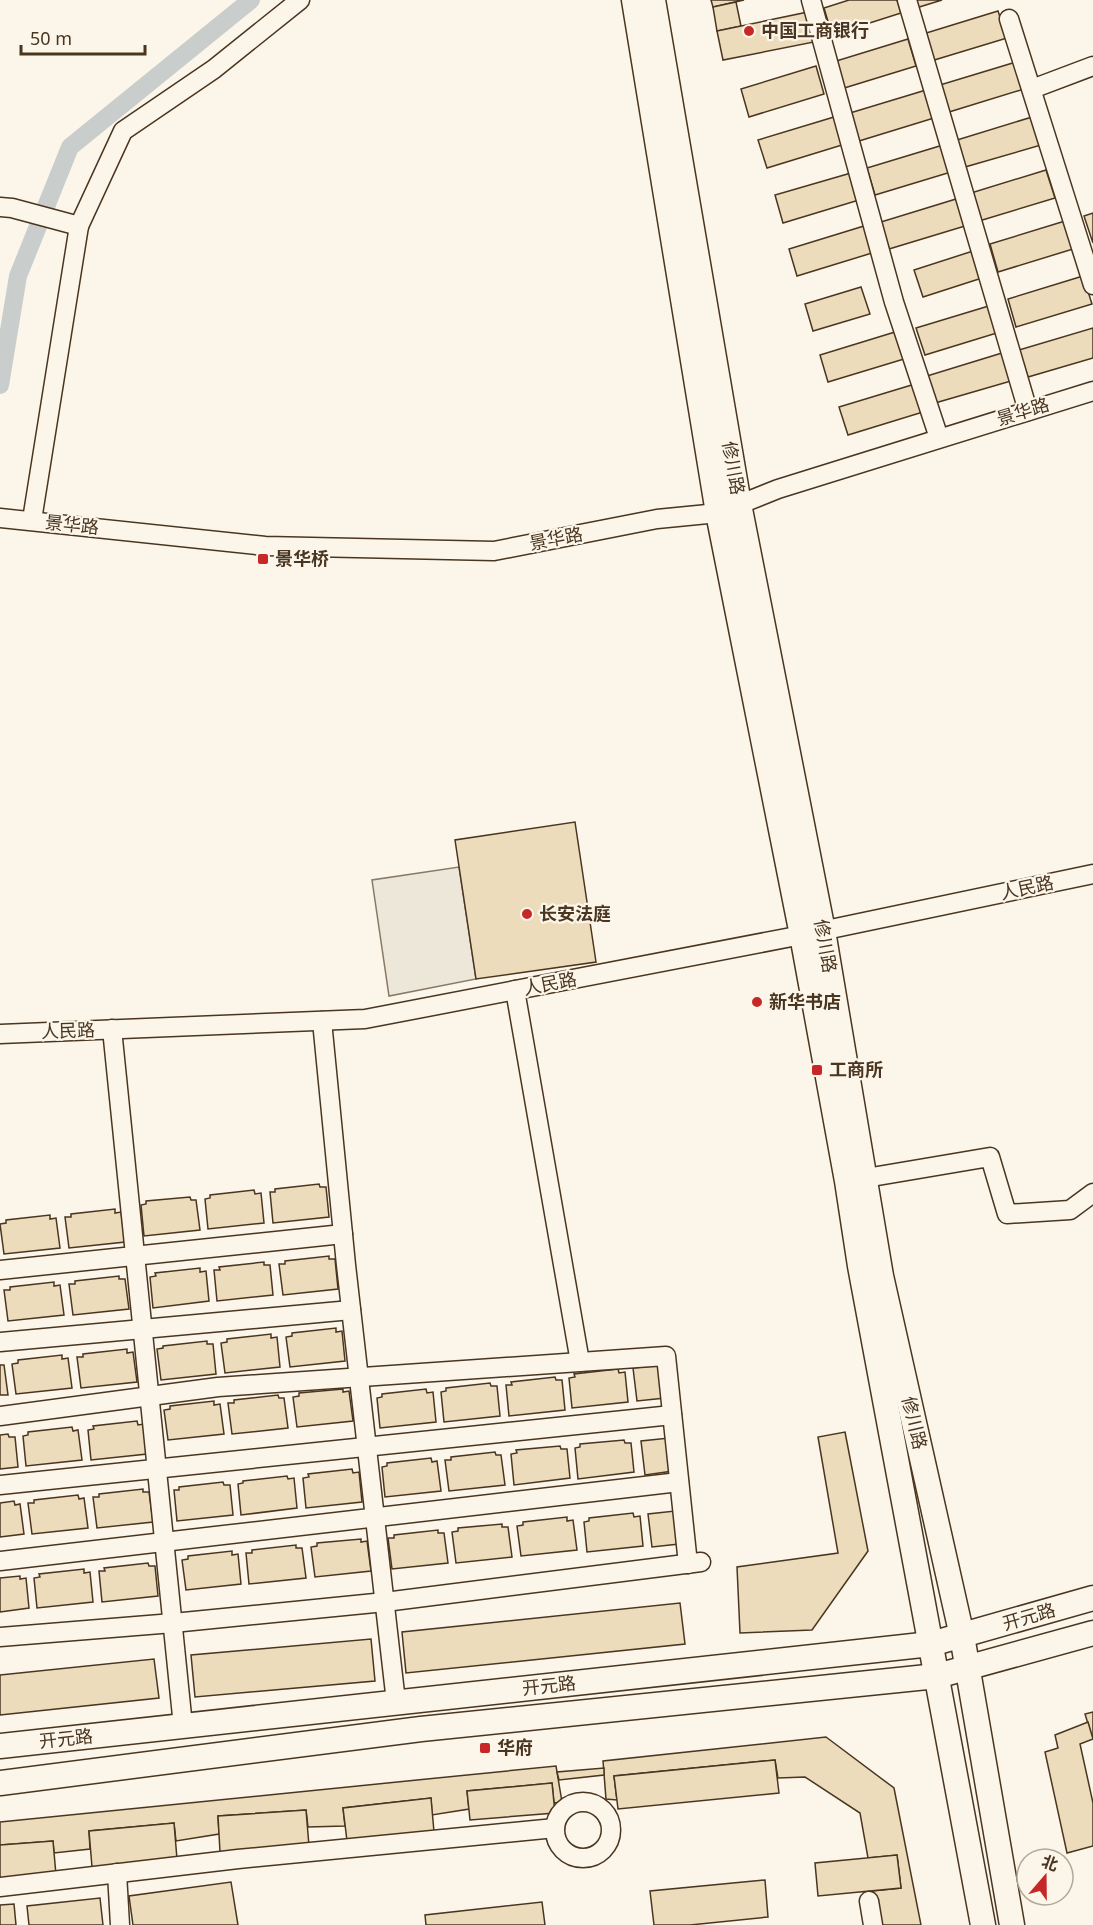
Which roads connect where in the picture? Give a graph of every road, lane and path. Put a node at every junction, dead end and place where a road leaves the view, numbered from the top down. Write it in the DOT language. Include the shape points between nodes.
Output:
graph roads {
  1 [pos="300,0"];
  2 [pos="634,0"];
  3 [pos="653,0"];
  4 [pos="811,0"];
  5 [pos="907,0"];
  6 [pos="1009,19"];
  7 [pos="1093,66"];
  8 [pos="1032,89"];
  9 [pos="0,207"];
  10 [pos="78,226"];
  11 [pos="1093,285"];
  12 [pos="1093,391"];
  13 [pos="1028,411"];
  14 [pos="939,438"];
  15 [pos="729,508"];
  16 [pos="0,518"];
  17 [pos="32,520"];
  18 [pos="1093,874"];
  19 [pos="812,933"];
  20 [pos="514,990"];
  21 [pos="322,1021"];
  22 [pos="112,1029"];
  23 [pos="0,1034"];
  24 [pos="856,1180"];
  25 [pos="1093,1193"];
  26 [pos="343,1234"];
  27 [pos="135,1256"];
  28 [pos="0,1270"];
  29 [pos="351,1310"];
  30 [pos="143,1329"];
  31 [pos="0,1342"];
  32 [pos="580,1362"];
  33 [pos="359,1377"];
  34 [pos="150,1396"];
  35 [pos="672,1415"];
  36 [pos="0,1416"];
  37 [pos="367,1447"];
  38 [pos="157,1469"];
  39 [pos="679,1482"];
  40 [pos="0,1485"];
  41 [pos="375,1518"];
  42 [pos="165,1542"];
  43 [pos="0,1561"];
  44 [pos="1093,1598"];
  45 [pos="385,1602"];
  46 [pos="173,1623"];
  47 [pos="1093,1633"];
  48 [pos="0,1636"];
  49 [pos="962,1636"];
  50 [pos="931,1644"];
  51 [pos="968,1669"];
  52 [pos="937,1676"];
  53 [pos="396,1702"];
  54 [pos="183,1726"];
  55 [pos="0,1746"];
  56 [pos="0,1783"];
  57 [pos="555,1828"];
  58 [pos="117,1873"];
  59 [pos="0,1887"];
  60 [pos="869,1901"];
  61 [pos="120,1925"];
  62 [pos="873,1925"];
  63 [pos="983,1925"];
  64 [pos="1012,1925"];
  1 -- 10 [label="street" via="214,69 123,131"];
  2 -- 15 [label="main road, 修川路"];
  3 -- 15 [label="main road, 修川路"];
  4 -- 14 [label="street" via="894,302"];
  5 -- 13 [label="street"];
  6 -- 8 [label="street"];
  7 -- 8 [label="street"];
  8 -- 11 [label="street"];
  9 -- 10 [label="street"];
  10 -- 17 [label="street"];
  12 -- 13 [label="street, 景华路"];
  13 -- 14 [label="street, 景华路"];
  14 -- 15 [label="street, 景华路"];
  15 -- 17 [label="street, 景华路" via="494,551 265,546"];
  15 -- 19 [label="main road, 修川路"];
  16 -- 17 [label="street, 景华路"];
  18 -- 19 [label="street, 人民路"];
  19 -- 20 [label="street, 人民路"];
  19 -- 24 [label="main road, 修川路"];
  20 -- 21 [label="street, 人民路" via="365,1019"];
  20 -- 32 [label="street"];
  21 -- 22 [label="street, 人民路"];
  21 -- 26 [label="street"];
  22 -- 23 [label="street, 人民路"];
  22 -- 27 [label="street"];
  24 -- 25 [label="street" via="990,1157 1006,1214 1070,1210"];
  24 -- 49 [label="main road, 修川路"];
  24 -- 50 [label="main road, 修川路" via="860,1266"];
  26 -- 27 [label="street"];
  26 -- 29 [label="street"];
  27 -- 28 [label="street"];
  27 -- 30 [label="street"];
  29 -- 30 [label="street"];
  29 -- 33 [label="street"];
  30 -- 31 [label="street"];
  30 -- 34 [label="street"];
  32 -- 33 [label="street"];
  32 -- 35 [label="street" via="666,1356"];
  33 -- 34 [label="street"];
  33 -- 37 [label="street"];
  34 -- 36 [label="street"];
  34 -- 38 [label="street"];
  35 -- 37 [label="street"];
  35 -- 39 [label="street"];
  37 -- 38 [label="street"];
  37 -- 41 [label="street"];
  38 -- 40 [label="street"];
  38 -- 42 [label="street"];
  39 -- 41 [label="street"];
  39 -- 45 [label="street" via="694,1563"];
  41 -- 42 [label="street"];
  41 -- 45 [label="street"];
  42 -- 43 [label="street"];
  42 -- 46 [label="street"];
  44 -- 49 [label="main road, 开元路"];
  45 -- 46 [label="street"];
  45 -- 53 [label="street"];
  46 -- 48 [label="street"];
  46 -- 54 [label="street"];
  47 -- 51 [label="main road, 开元路"];
  49 -- 50 [label="main road, 开元路"];
  49 -- 51 [label="main road, 修川路"];
  50 -- 52 [label="main road, 修川路"];
  50 -- 53 [label="main road, 开元路"];
  51 -- 52 [label="main road, 开元路"];
  51 -- 64 [label="main road, 修川路"];
  52 -- 56 [label="main road, 开元路" via="421,1729"];
  52 -- 63 [label="main road, 修川路"];
  53 -- 54 [label="main road, 开元路"];
  54 -- 55 [label="main road, 开元路"];
  57 -- 58 [label="street"];
  58 -- 59 [label="street"];
  58 -- 61 [label="street"];
  60 -- 62 [label="street"];
}
